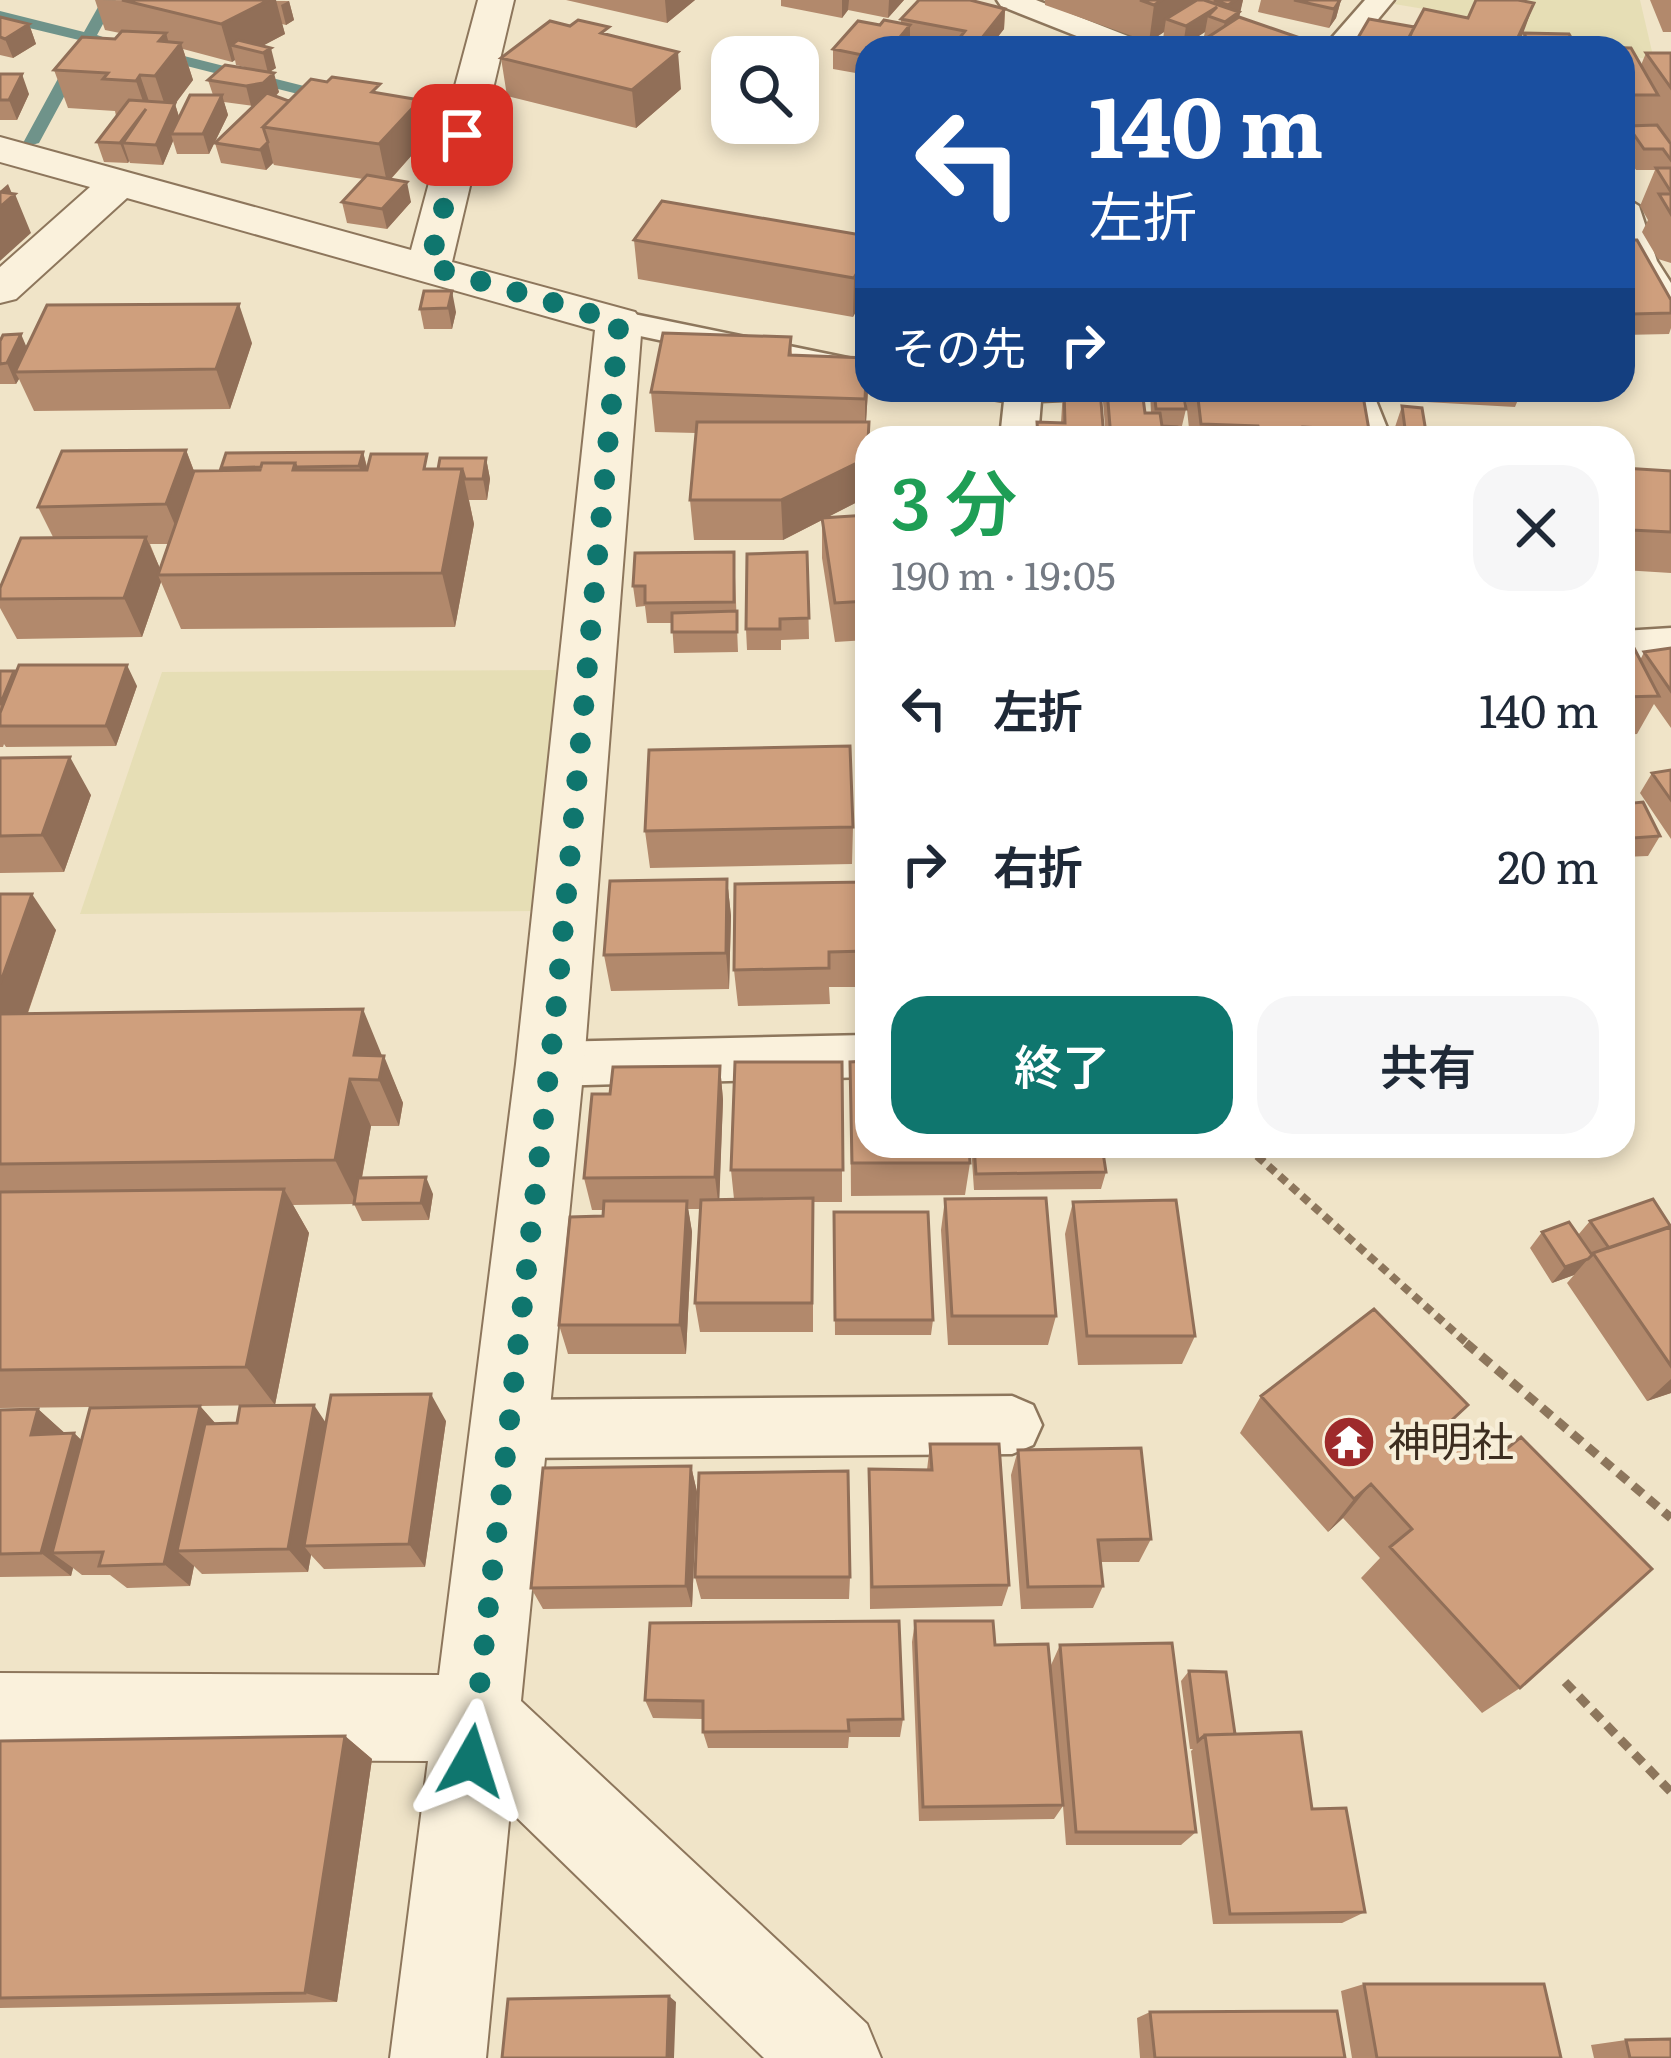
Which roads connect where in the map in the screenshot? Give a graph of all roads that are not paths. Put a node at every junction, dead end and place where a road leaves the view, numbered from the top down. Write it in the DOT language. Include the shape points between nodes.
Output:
graph roads {
  1 [pos="496,0"];
  2 [pos="1011,0"];
  3 [pos="1380,0"];
  4 [pos="1102,36"];
  5 [pos="1348,36"];
  6 [pos="0,149"];
  7 [pos="120,182"];
  8 [pos="1635,208"];
  9 [pos="429,266"];
  10 [pos="0,290"];
  11 [pos="1671,310"];
  12 [pos="619,322"];
  13 [pos="855,368"];
  14 [pos="1671,642"];
  15 [pos="1635,644"];
  16 [pos="855,1057"];
  17 [pos="550,1064"];
  18 [pos="1012,1425"];
  19 [pos="508,1429"];
  20 [pos="0,1716"];
  21 [pos="476,1718"];
  22 [pos="438,2058"];
  23 [pos="833,2058"];
  1 -- 9 [label="street"];
  2 -- 4 [label="lane"];
  3 -- 5 [label="lane"];
  6 -- 7 [label="street"];
  7 -- 9 [label="street"];
  7 -- 10 [label="street"];
  8 -- 11 [label="lane" via="1640,261"];
  9 -- 12 [label="street"];
  12 -- 13 [label="lane"];
  12 -- 17 [label="street"];
  14 -- 15 [label="lane"];
  16 -- 17 [label="lane"];
  17 -- 19 [label="street"];
  18 -- 19 [label="lane"];
  19 -- 21 [label="street"];
  20 -- 21 [label="street"];
  21 -- 22 [label="street"];
  21 -- 23 [label="street"];
}
